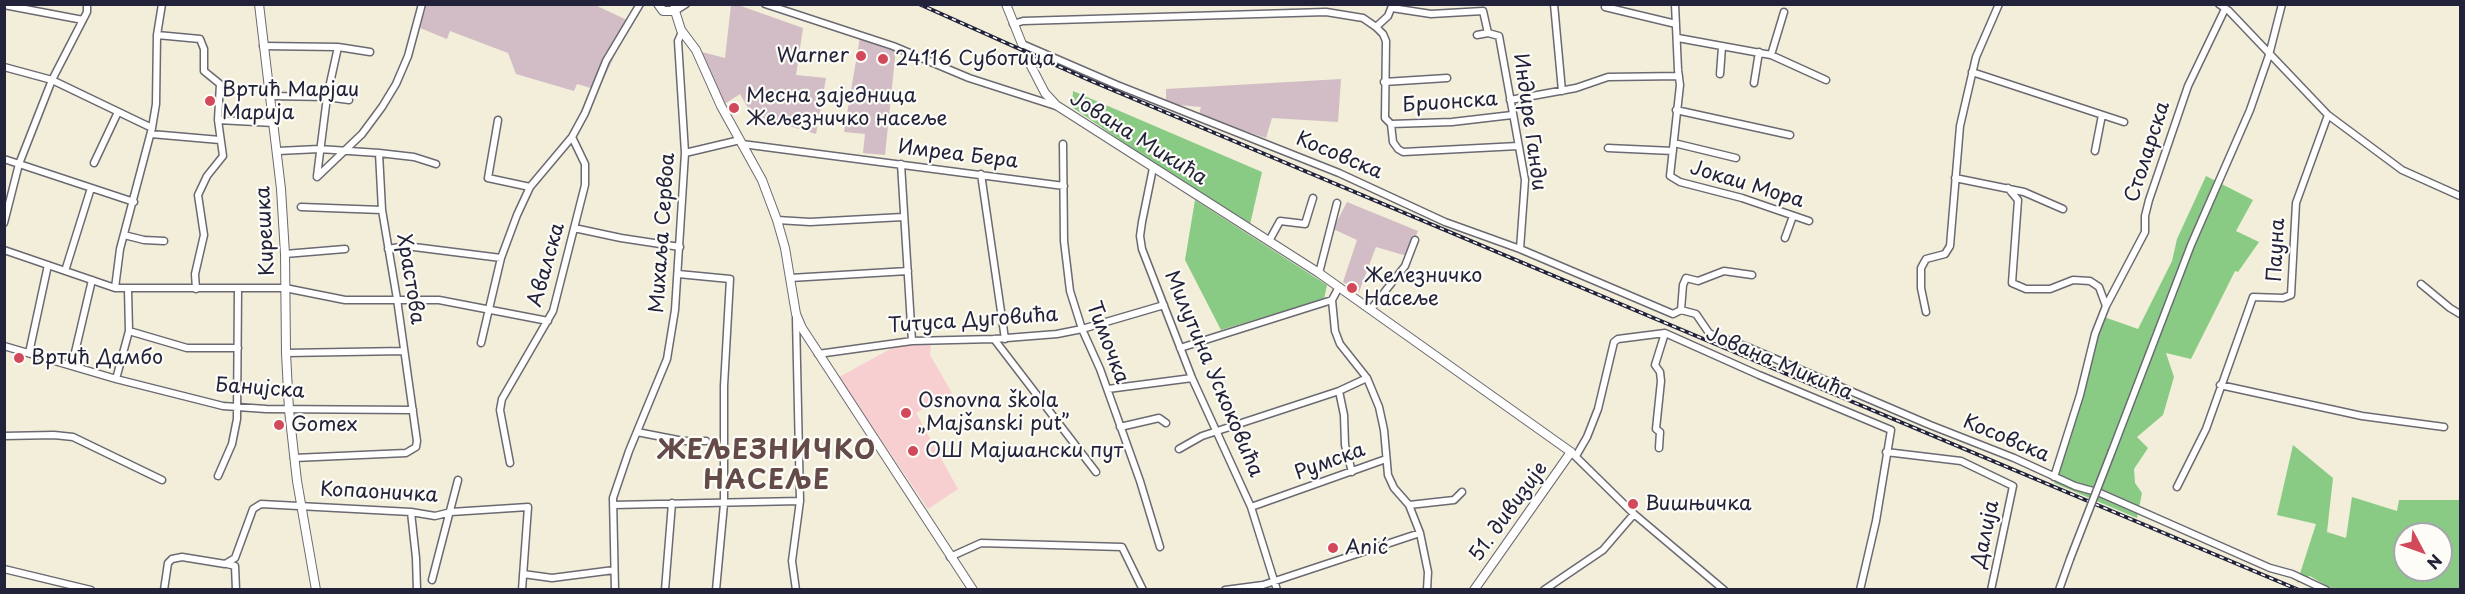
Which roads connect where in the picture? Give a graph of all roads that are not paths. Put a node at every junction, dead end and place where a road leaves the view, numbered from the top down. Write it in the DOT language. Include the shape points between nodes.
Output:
graph roads {
  1 [pos="87,4"];
  2 [pos="162,4"];
  3 [pos="259,4"];
  4 [pos="422,4"];
  5 [pos="640,4"];
  6 [pos="658,4"];
  7 [pos="686,4"];
  8 [pos="765,4"];
  9 [pos="1006,4"];
  10 [pos="1554,4"];
  11 [pos="1675,4"];
  12 [pos="1999,4"];
  13 [pos="2219,4"];
  14 [pos="2282,4"];
  15 [pos="4,5"];
  16 [pos="1392,6"];
  17 [pos="31,7"];
  18 [pos="1605,7"];
  19 [pos="674,8"];
  20 [pos="2225,9"];
  21 [pos="1784,12"];
  22 [pos="83,20"];
  23 [pos="1013,24"];
  24 [pos="1676,24"];
  25 [pos="1376,27"];
  26 [pos="682,32"];
  27 [pos="1488,33"];
  28 [pos="157,35"];
  29 [pos="1477,35"];
  30 [pos="1678,38"];
  31 [pos="1022,44"];
  32 [pos="263,46"];
  33 [pos="1722,47"];
  34 [pos="338,48"];
  35 [pos="370,52"];
  36 [pos="1759,52"];
  37 [pos="1771,55"];
  38 [pos="2269,55"];
  39 [pos="1029,62"];
  40 [pos="4,67"];
  41 [pos="1972,72"];
  42 [pos="1720,74"];
  43 [pos="1679,76"];
  44 [pos="1447,78"];
  45 [pos="52,80"];
  46 [pos="1826,80"];
  47 [pos="1384,82"];
  48 [pos="1754,83"];
  49 [pos="1562,91"];
  50 [pos="1045,93"];
  51 [pos="270,96"];
  52 [pos="327,97"];
  53 [pos="349,100"];
  54 [pos="1510,100"];
  55 [pos="1041,103"];
  56 [pos="1062,108"];
  57 [pos="1676,110"];
  58 [pos="118,112"];
  59 [pos="1512,115"];
  60 [pos="2102,115"];
  61 [pos="2328,115"];
  62 [pos="218,120"];
  63 [pos="498,120"];
  64 [pos="2124,122"];
  65 [pos="274,123"];
  66 [pos="1391,124"];
  67 [pos="151,131"];
  68 [pos="1791,135"];
  69 [pos="572,137"];
  70 [pos="220,140"];
  71 [pos="741,142"];
  72 [pos="1674,143"];
  73 [pos="1063,144"];
  74 [pos="1518,146"];
  75 [pos="1608,148"];
  76 [pos="319,150"];
  77 [pos="278,151"];
  78 [pos="345,151"];
  79 [pos="1673,151"];
  80 [pos="2095,151"];
  81 [pos="379,153"];
  82 [pos="685,153"];
  83 [pos="1736,158"];
  84 [pos="4,159"];
  85 [pos="94,163"];
  86 [pos="19,164"];
  87 [pos="436,164"];
  88 [pos="901,164"];
  89 [pos="1153,168"];
  90 [pos="981,174"];
  91 [pos="1955,178"];
  92 [pos="1064,186"];
  93 [pos="531,187"];
  94 [pos="91,188"];
  95 [pos="2008,188"];
  96 [pos="2460,195"];
  97 [pos="1313,198"];
  98 [pos="134,202"];
  99 [pos="1337,203"];
  100 [pos="301,207"];
  101 [pos="2063,209"];
  102 [pos="382,210"];
  103 [pos="1793,216"];
  104 [pos="903,217"];
  105 [pos="777,220"];
  106 [pos="1809,221"];
  107 [pos="4,223"];
  108 [pos="574,228"];
  109 [pos="124,235"];
  110 [pos="1785,237"];
  111 [pos="1415,240"];
  112 [pos="164,241"];
  113 [pos="1269,241"];
  114 [pos="680,247"];
  115 [pos="345,249"];
  116 [pos="388,249"];
  117 [pos="1520,249"];
  118 [pos="4,250"];
  119 [pos="285,254"];
  120 [pos="501,258"];
  121 [pos="48,265"];
  122 [pos="65,271"];
  123 [pos="908,271"];
  124 [pos="1319,273"];
  125 [pos="678,274"];
  126 [pos="1752,275"];
  127 [pos="790,278"];
  128 [pos="92,280"];
  129 [pos="2421,284"];
  130 [pos="1339,286"];
  131 [pos="115,288"];
  132 [pos="285,288"];
  133 [pos="128,289"];
  134 [pos="195,289"];
  135 [pos="238,289"];
  136 [pos="397,298"];
  137 [pos="1332,300"];
  138 [pos="1164,306"];
  139 [pos="2106,306"];
  140 [pos="489,309"];
  141 [pos="1371,309"];
  142 [pos="1681,310"];
  143 [pos="1926,312"];
  144 [pos="796,314"];
  145 [pos="2460,314"];
  146 [pos="548,321"];
  147 [pos="1082,329"];
  148 [pos="129,331"];
  149 [pos="1665,333"];
  150 [pos="994,339"];
  151 [pos="1005,339"];
  152 [pos="912,340"];
  153 [pos="481,343"];
  154 [pos="4,346"];
  155 [pos="238,348"];
  156 [pos="1180,348"];
  157 [pos="404,351"];
  158 [pos="29,353"];
  159 [pos="286,353"];
  160 [pos="818,354"];
  161 [pos="72,365"];
  162 [pos="116,378"];
  163 [pos="1192,378"];
  164 [pos="1367,378"];
  165 [pos="2220,385"];
  166 [pos="1108,389"];
  167 [pos="1339,391"];
  168 [pos="237,407"];
  169 [pos="289,410"];
  170 [pos="413,410"];
  171 [pos="1166,423"];
  172 [pos="1120,427"];
  173 [pos="2444,427"];
  174 [pos="1218,431"];
  175 [pos="637,432"];
  176 [pos="4,436"];
  177 [pos="706,441"];
  178 [pos="1659,448"];
  179 [pos="1179,449"];
  180 [pos="1886,452"];
  181 [pos="1573,454"];
  182 [pos="294,458"];
  183 [pos="1386,459"];
  184 [pos="510,463"];
  185 [pos="1096,472"];
  186 [pos="1352,472"];
  187 [pos="218,476"];
  188 [pos="2054,477"];
  189 [pos="162,480"];
  190 [pos="458,480"];
  191 [pos="2177,487"];
  192 [pos="1462,492"];
  193 [pos="800,501"];
  194 [pos="672,503"];
  195 [pos="724,504"];
  196 [pos="301,506"];
  197 [pos="613,506"];
  198 [pos="1409,506"];
  199 [pos="1251,507"];
  200 [pos="411,512"];
  201 [pos="451,512"];
  202 [pos="1634,514"];
  203 [pos="1420,532"];
  204 [pos="1160,547"];
  205 [pos="950,557"];
  206 [pos="235,558"];
  207 [pos="225,564"];
  208 [pos="235,566"];
  209 [pos="4,569"];
  210 [pos="614,570"];
  211 [pos="523,573"];
  212 [pos="432,580"];
  213 [pos="1275,581"];
  214 [pos="1715,587"];
  215 [pos="92,590"];
  216 [pos="164,590"];
  217 [pos="236,590"];
  218 [pos="316,590"];
  219 [pos="417,590"];
  220 [pos="522,590"];
  221 [pos="615,590"];
  222 [pos="665,590"];
  223 [pos="716,590"];
  224 [pos="796,590"];
  225 [pos="974,590"];
  226 [pos="1143,590"];
  227 [pos="1225,590"];
  228 [pos="1277,590"];
  229 [pos="1427,590"];
  230 [pos="1474,590"];
  231 [pos="1544,590"];
  232 [pos="1724,590"];
  233 [pos="1860,590"];
  234 [pos="1992,590"];
  235 [pos="2059,590"];
  236 [pos="2326,590"];
  1 -- 22 [label="street"];
  2 -- 28 [label="street"];
  3 -- 32 [label="street, Кирешка"];
  4 -- 78 [label="street" via="396,84 371,123"];
  5 -- 69 [label="street" via="609,56"];
  6 -- 19 [label="street" via="663,11"];
  7 -- 19 [label="street" via="681,9"];
  8 -- 55 [label="street, Јована Микића" via="893,46"];
  9 -- 23 [label="street, Косовска"];
  10 -- 49 [label="street"];
  11 -- 24 [label="street, Јокаи Мора"];
  12 -- 41 [label="street"];
  13 -- 20 [label="street"];
  14 -- 38 [label="street"];
  15 -- 17 [label="street"];
  16 -- 25 [label="street"];
  16 -- 27 [label="street" via="1431,14 1483,11"];
  17 -- 22 [label="street"];
  18 -- 24 [label="street"];
  19 -- 26 [label="street"];
  20 -- 38 [label="street"];
  20 -- 139 [label="street, Столарска" via="2187,86 2149,200 2145,232"];
  21 -- 37 [label="street"];
  22 -- 45 [label="street"];
  23 -- 25 [label="street" via="1326,12 1363,18"];
  23 -- 31 [label="street, Косовска"];
  24 -- 30 [label="street, Јокаи Мора"];
  25 -- 47 [label="street" via="1386,41"];
  26 -- 71 [label="street" via="696,50"];
  26 -- 82 [label="street, Михаља Сервоа" via="678,41"];
  27 -- 29 [label="street"];
  27 -- 54 [label="street, Индире Ганди" via="1499,36"];
  28 -- 62 [label="street" via="203,42 204,71 220,84"];
  28 -- 67 [label="street" via="156,104"];
  30 -- 33 [label="street"];
  30 -- 43 [label="street, Јокаи Мора"];
  31 -- 117 [label="street, Косовска" via="1340,173 1446,222"];
  32 -- 34 [label="street"];
  32 -- 51 [label="street, Кирешка"];
  33 -- 36 [label="street"];
  33 -- 42 [label="street"];
  34 -- 35 [label="street"];
  34 -- 52 [label="street"];
  36 -- 37 [label="street"];
  36 -- 48 [label="street"];
  37 -- 46 [label="street"];
  38 -- 61 [label="street"];
  38 -- 235 [label="street, bridge" via="2250,110 2187,255"];
  39 -- 50 [label="street"];
  40 -- 45 [label="street"];
  41 -- 60 [label="street"];
  41 -- 91 [label="street" via="1960,126"];
  43 -- 49 [label="street, Брионска" via="1608,77"];
  43 -- 57 [label="street, Јокаи Мора"];
  44 -- 47 [label="street"];
  45 -- 58 [label="street"];
  45 -- 86 [label="street"];
  47 -- 66 [label="street" via="1385,118"];
  49 -- 54 [label="street, Брионска"];
  50 -- 55 [label="street"];
  50 -- 56 [label="street"];
  51 -- 52 [label="street"];
  51 -- 65 [label="street, Кирешка"];
  52 -- 53 [label="street"];
  52 -- 76 [label="street"];
  54 -- 59 [label="street, Индире Ганди"];
  55 -- 56 [label="street, Јована Микића"];
  56 -- 89 [label="street, Јована Микића"];
  57 -- 68 [label="street"];
  57 -- 72 [label="street, Јокаи Мора"];
  58 -- 67 [label="street"];
  58 -- 85 [label="street"];
  59 -- 66 [label="street, Брионска"];
  59 -- 74 [label="street, Индире Ганди"];
  60 -- 64 [label="street"];
  60 -- 80 [label="street"];
  61 -- 96 [label="street" via="2402,170"];
  61 -- 165 [label="street, Пауна" via="2296,203 2291,295 2253,297"];
  62 -- 65 [label="street"];
  62 -- 70 [label="street"];
  63 -- 93 [label="street" via="488,178"];
  65 -- 77 [label="street, Кирешка"];
  66 -- 74 [label="street" via="1393,142 1403,152"];
  67 -- 70 [label="street"];
  67 -- 98 [label="street"];
  69 -- 93 [label="street"];
  69 -- 108 [label="street, Авалска" via="586,174"];
  70 -- 134 [label="street" via="223,156 198,195 204,235"];
  71 -- 82 [label="street"];
  71 -- 88 [label="street, Имреа Бера"];
  71 -- 105 [label="street" via="762,180"];
  72 -- 79 [label="street, Јокаи Мора"];
  72 -- 83 [label="street"];
  73 -- 92 [label="street, Тимочка"];
  74 -- 117 [label="street, Индире Ганди" via="1524,180"];
  75 -- 79 [label="street"];
  76 -- 77 [label="street"];
  76 -- 78 [label="street"];
  76 -- 78 [label="street" via="317,177"];
  77 -- 119 [label="street, Кирешка"];
  78 -- 81 [label="street"];
  79 -- 103 [label="street, Јокаи Мора" via="1670,176 1674,180"];
  81 -- 87 [label="street"];
  81 -- 102 [label="street, Храстова"];
  82 -- 114 [label="street, Михаља Сервоа"];
  84 -- 86 [label="street"];
  86 -- 94 [label="street"];
  86 -- 107 [label="street"];
  88 -- 90 [label="street, Имреа Бера"];
  88 -- 104 [label="street"];
  89 -- 113 [label="street, Јована Микића"];
  89 -- 138 [label="street, Милутина Ускоковића" via="1140,236"];
  90 -- 92 [label="street, Имреа Бера"];
  90 -- 151 [label="street"];
  91 -- 95 [label="street"];
  91 -- 143 [label="street" via="1949,250 1926,259 1921,268"];
  92 -- 147 [label="street, Тимочка" via="1065,263"];
  93 -- 120 [label="street"];
  94 -- 98 [label="street"];
  94 -- 122 [label="street"];
  95 -- 101 [label="street"];
  95 -- 139 [label="street" via="2018,200 2012,283 2026,289 2050,289 2073,280 2090,281 2099,287"];
  97 -- 113 [label="street" via="1305,224 1280,221"];
  98 -- 109 [label="street"];
  99 -- 124 [label="street"];
  100 -- 102 [label="street"];
  102 -- 116 [label="street, Храстова"];
  103 -- 106 [label="street, Јокаи Мора"];
  103 -- 110 [label="street"];
  104 -- 105 [label="street"];
  104 -- 123 [label="street"];
  105 -- 127 [label="street"];
  108 -- 114 [label="street"];
  108 -- 146 [label="street, Авалска"];
  109 -- 112 [label="street"];
  109 -- 131 [label="street"];
  111 -- 141 [label="street" via="1405,266"];
  113 -- 124 [label="street, Јована Микића"];
  114 -- 125 [label="street, Михаља Сервоа"];
  115 -- 119 [label="street"];
  116 -- 120 [label="street" via="406,246"];
  116 -- 136 [label="street, Храстова"];
  117 -- 142 [label="street, Косовска" via="1673,314"];
  118 -- 121 [label="street"];
  119 -- 132 [label="street, Кирешка"];
  120 -- 140 [label="street"];
  121 -- 122 [label="street"];
  121 -- 158 [label="street"];
  122 -- 128 [label="street"];
  123 -- 127 [label="street"];
  123 -- 152 [label="street"];
  124 -- 130 [label="street, Јована Микића"];
  125 -- 175 [label="street, Михаља Сервоа" via="667,359"];
  125 -- 195 [label="street" via="730,279 724,386"];
  126 -- 142 [label="street" via="1724,271 1698,281 1686,278"];
  127 -- 144 [label="street"];
  128 -- 131 [label="street"];
  128 -- 161 [label="street"];
  129 -- 145 [label="street"];
  130 -- 137 [label="street"];
  130 -- 141 [label="street, Јована Микића"];
  131 -- 133 [label="street"];
  132 -- 135 [label="street"];
  132 -- 136 [label="street" via="345,300"];
  132 -- 159 [label="street, Кирешка"];
  133 -- 134 [label="street"];
  133 -- 148 [label="street"];
  134 -- 135 [label="street"];
  135 -- 155 [label="street"];
  136 -- 140 [label="street" via="439,300"];
  136 -- 157 [label="street, Храстова"];
  137 -- 156 [label="street"];
  137 -- 164 [label="street" via="1337,337"];
  138 -- 147 [label="street, Титуса Дуговића"];
  138 -- 156 [label="street, Милутина Ускоковића"];
  139 -- 188 [label="street, Столарска"];
  140 -- 146 [label="street"];
  140 -- 153 [label="street"];
  141 -- 181 [label="street, Јована Микића"];
  142 -- 188 [label="street, Косовска" via="1696,314 1713,335"];
  144 -- 160 [label="street"];
  144 -- 193 [label="street"];
  146 -- 184 [label="street, Авалска" via="502,399 500,410"];
  147 -- 151 [label="street, Титуса Дуговића"];
  147 -- 166 [label="street, Тимочка"];
  148 -- 155 [label="street" via="187,348"];
  148 -- 162 [label="street"];
  149 -- 178 [label="street" via="1655,365 1661,381 1656,429 1660,432"];
  149 -- 180 [label="street, Јована Микића" via="1891,430"];
  149 -- 181 [label="street" via="1614,342 1598,410 1587,437"];
  150 -- 151 [label="street, Титуса Дуговића"];
  150 -- 152 [label="street, Титуса Дуговића"];
  150 -- 185 [label="street"];
  152 -- 160 [label="street, Титуса Дуговића"];
  154 -- 158 [label="street, Банијска"];
  155 -- 168 [label="street"];
  156 -- 163 [label="street, Милутина Ускоковића"];
  157 -- 159 [label="street"];
  157 -- 170 [label="street, Храстова"];
  158 -- 161 [label="street, Банијска"];
  159 -- 169 [label="street, Кирешка"];
  160 -- 205 [label="street"];
  161 -- 162 [label="street, Банијска"];
  162 -- 168 [label="street, Банијска"];
  163 -- 166 [label="street"];
  163 -- 174 [label="street, Милутина Ускоковића"];
  164 -- 167 [label="street"];
  164 -- 183 [label="street" via="1382,418"];
  165 -- 173 [label="street" via="2362,416"];
  165 -- 191 [label="street, Пауна" via="2206,429"];
  166 -- 172 [label="street, Тимочка"];
  167 -- 174 [label="street"];
  167 -- 186 [label="street"];
  168 -- 169 [label="street, Банијска"];
  168 -- 187 [label="street" via="236,432"];
  169 -- 170 [label="street, Банијска"];
  169 -- 182 [label="street, Кирешка"];
  170 -- 182 [label="street" via="417,441 412,451"];
  171 -- 172 [label="street" via="1160,418"];
  172 -- 204 [label="street, Тимочка"];
  174 -- 179 [label="street"];
  174 -- 199 [label="street, Милутина Ускоковића"];
  175 -- 177 [label="street" via="675,440"];
  175 -- 197 [label="street, Михаља Сервоа" via="616,486"];
  176 -- 189 [label="street" via="73,437"];
  180 -- 233 [label="street, Јована Микића"];
  180 -- 234 [label="street, Далија" via="1961,461 2013,486"];
  181 -- 202 [label="street, Јована Микића"];
  181 -- 230 [label="street, 51. дивизије"];
  182 -- 196 [label="street, Кирешка"];
  183 -- 186 [label="street, Румска"];
  183 -- 198 [label="street" via="1390,482"];
  186 -- 199 [label="street, Румска"];
  188 -- 236 [label="street, Косовска"];
  190 -- 201 [label="street"];
  192 -- 198 [label="street" via="1454,500"];
  193 -- 195 [label="street"];
  193 -- 224 [label="street" via="792,561"];
  194 -- 195 [label="street"];
  194 -- 197 [label="street"];
  194 -- 222 [label="street"];
  195 -- 223 [label="street"];
  196 -- 200 [label="street, Копаоничка"];
  196 -- 206 [label="street, Копаоничка" via="257,506"];
  196 -- 218 [label="street, Кирешка"];
  197 -- 210 [label="street, Михаља Сервоа"];
  198 -- 203 [label="street"];
  199 -- 213 [label="street, Милутина Ускоковића"];
  200 -- 201 [label="street, Копаоничка" via="435,516"];
  200 -- 219 [label="street"];
  201 -- 211 [label="street, Копаоничка" via="528,507"];
  201 -- 212 [label="street"];
  202 -- 214 [label="street, Јована Микића"];
  202 -- 231 [label="street" via="1603,550"];
  203 -- 213 [label="street"];
  203 -- 229 [label="street" via="1428,572"];
  205 -- 225 [label="street"];
  205 -- 226 [label="street" via="981,543 1122,547"];
  206 -- 207 [label="street"];
  206 -- 208 [label="street"];
  207 -- 208 [label="street"];
  207 -- 216 [label="street" via="172,559"];
  208 -- 217 [label="street"];
  209 -- 215 [label="street"];
  210 -- 211 [label="street" via="552,578"];
  210 -- 221 [label="street, Михаља Сервоа"];
  211 -- 220 [label="street"];
  213 -- 227 [label="street"];
  213 -- 228 [label="street, Милутина Ускоковића"];
  214 -- 232 [label="street, Јована Микића"];
}
